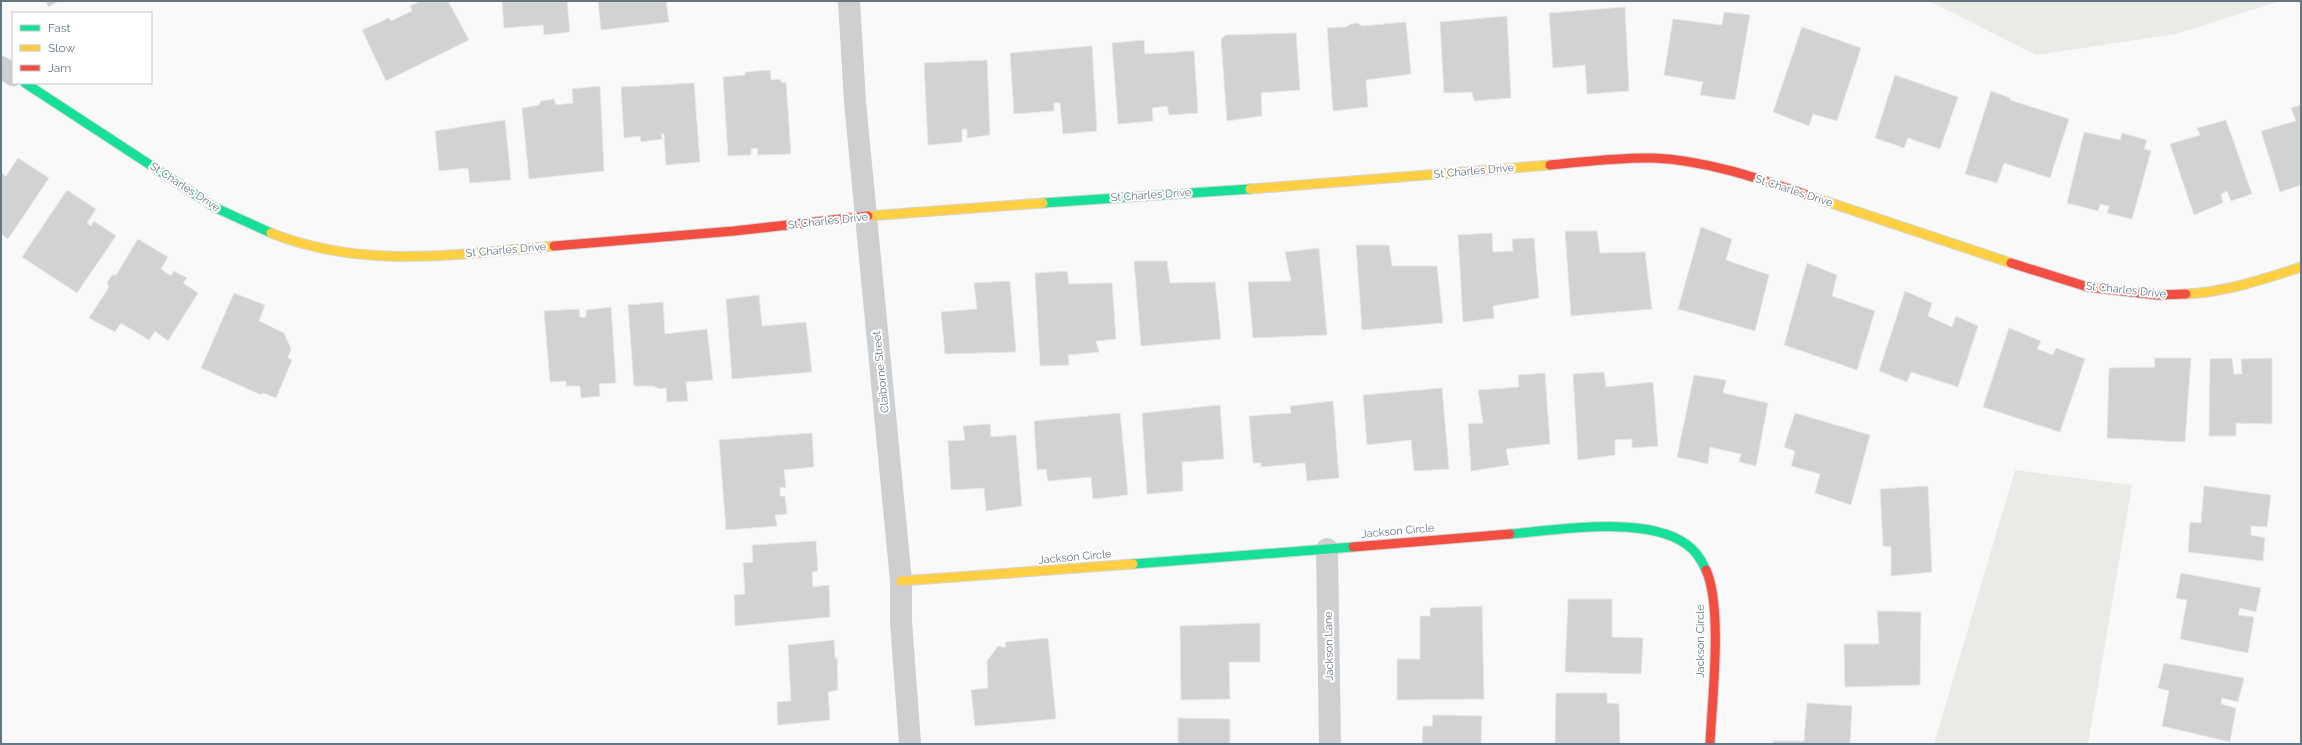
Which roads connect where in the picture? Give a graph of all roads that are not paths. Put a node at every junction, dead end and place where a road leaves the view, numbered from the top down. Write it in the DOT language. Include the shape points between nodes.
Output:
graph roads {
  1 [pos="848,1"];
  2 [pos="1,67"];
  3 [pos="12,74"];
  4 [pos="27,84"];
  5 [pos="866,216"];
  6 [pos="2301,267"];
  7 [pos="1326,548"];
  8 [pos="901,581"];
  9 [pos="910,744"];
  10 [pos="1330,744"];
  11 [pos="1710,744"];
  1 -- 5 [label="street, Claiborne Street"];
  2 -- 3 [label="street"];
  4 -- 5 [label="street, St Charles Drive" via="216,208 285,239 350,254 407,258 734,231"];
  5 -- 6 [label="street, St Charles Drive" via="1402,178 1613,159 1654,158 1709,166 1770,182 1980,254 2088,287 2157,295 2200,293 2258,281"];
  5 -- 8 [label="street, Claiborne Street"];
  7 -- 8 [label="street, Jackson Circle"];
  7 -- 10 [label="street, Jackson Lane"];
  7 -- 11 [label="street, Jackson Circle" via="1609,526 1650,530 1669,535 1693,550 1709,576 1714,613"];
  8 -- 9 [label="street, Claiborne Street" via="901,621"];
}
